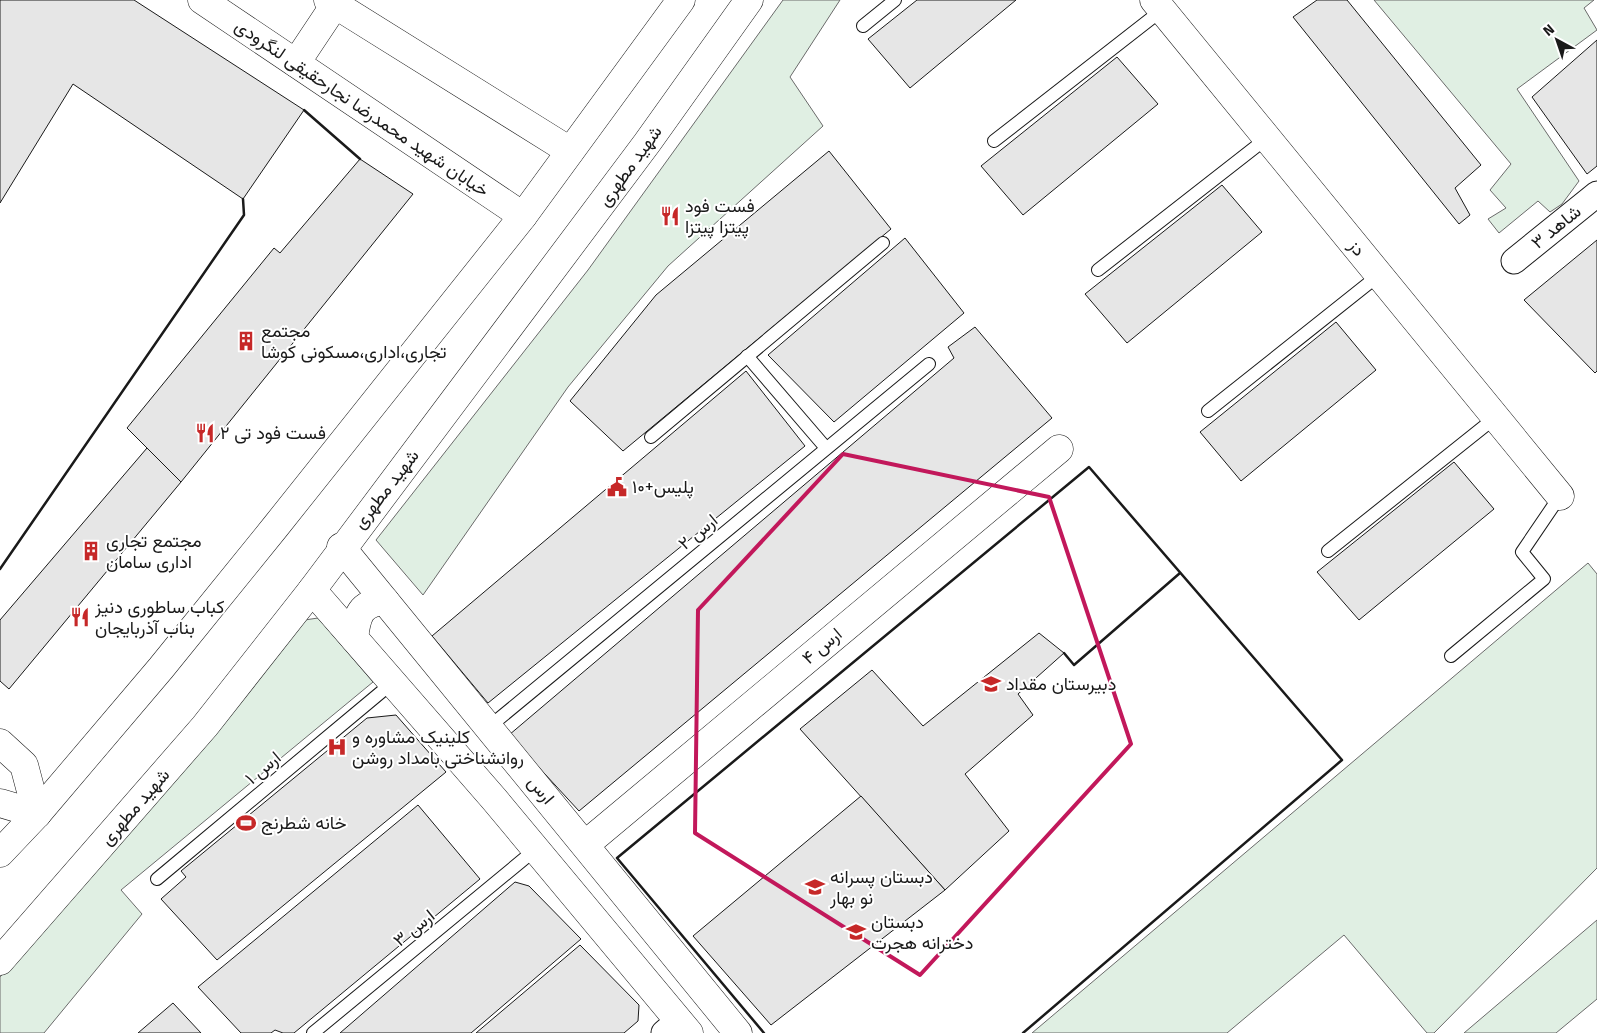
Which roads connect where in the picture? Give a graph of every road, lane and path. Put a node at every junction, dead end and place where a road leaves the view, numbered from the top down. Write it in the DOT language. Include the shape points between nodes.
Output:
graph roads {
  1 [pos="202,0"];
  2 [pos="681,0"];
  3 [pos="750,0"];
  4 [pos="895,0"];
  5 [pos="334,2"];
  6 [pos="1158,5"];
  7 [pos="863,26"];
  8 [pos="296,63"];
  9 [pos="1267,138"];
  10 [pos="994,141"];
  11 [pos="570,151"];
  12 [pos="1597,194"];
  13 [pos="523,216"];
  14 [pos="883,242"];
  15 [pos="1514,261"];
  16 [pos="1098,270"];
  17 [pos="1379,275"];
  18 [pos="747,356"];
  19 [pos="929,364"];
  20 [pos="1208,411"];
  21 [pos="1496,417"];
  22 [pos="651,437"];
  23 [pos="826,448"];
  24 [pos="1059,449"];
  25 [pos="1560,496"];
  26 [pos="341,548"];
  27 [pos="1328,551"];
  28 [pos="312,590"];
  29 [pos="386,601"];
  30 [pos="354,638"];
  31 [pos="1451,656"];
  32 [pos="392,683"];
  33 [pos="489,727"];
  34 [pos="0,743"];
  35 [pos="526,772"];
  36 [pos="494,799"];
  37 [pos="0,803"];
  38 [pos="37,814"];
  39 [pos="586,844"];
  40 [pos="536,849"];
  41 [pos="0,853"];
  42 [pos="157,879"];
  43 [pos="636,906"];
  44 [pos="604,930"];
  45 [pos="0,961"];
  46 [pos="677,1029"];
  47 [pos="313,1033"];
  48 [pos="738,1033"];
  1 -- 8 [label="street, خیابان شهید محمدرضا نجارحقیقی لنگرودی"];
  2 -- 11 [label="street"];
  3 -- 26 [label="street, شهید مطهری" via="647,143"];
  4 -- 7 [label="lane"];
  5 -- 8 [label="street"];
  5 -- 11 [label="street"];
  6 -- 9 [label="street, دز"];
  6 -- 10 [label="lane"];
  8 -- 13 [label="street, خیابان شهید محمدرضا نجارحقیقی لنگرودی"];
  9 -- 16 [label="lane"];
  9 -- 17 [label="street, دز"];
  11 -- 13 [label="street"];
  12 -- 15 [label="street, شاهد ۳"];
  13 -- 38 [label="street" via="168,660"];
  14 -- 18 [label="lane"];
  17 -- 20 [label="lane"];
  17 -- 21 [label="street, دز"];
  18 -- 22 [label="lane"];
  18 -- 23 [label="lane"];
  19 -- 23 [label="lane, ارس ۲"];
  21 -- 25 [label="street, دز"];
  21 -- 27 [label="lane"];
  23 -- 33 [label="lane, ارس ۲"];
  24 -- 39 [label="street, ارس ۴"];
  25 -- 31 [label="lane" via="1522,552 1544,579"];
  26 -- 28 [label="street, شهید مطهری"];
  26 -- 29 [label="street, ارس"];
  28 -- 30 [label="street"];
  28 -- 45 [label="street, شهید مطهری" via="205,726"];
  29 -- 30 [label="street" via="372,602 357,616"];
  29 -- 33 [label="street, ارس"];
  30 -- 32 [label="street"];
  32 -- 36 [label="street"];
  32 -- 42 [label="lane, ارس ۱"];
  33 -- 35 [label="street, ارس"];
  34 -- 38 [label="street" via="24,764"];
  35 -- 36 [label="street"];
  35 -- 39 [label="street, ارس"];
  36 -- 40 [label="street"];
  37 -- 38 [label="street"];
  38 -- 41 [label="street"];
  39 -- 43 [label="street, ارس"];
  40 -- 44 [label="street"];
  40 -- 47 [label="lane, ارس ۳"];
  43 -- 44 [label="street"];
  43 -- 48 [label="street, ارس"];
  44 -- 46 [label="street"];
}
